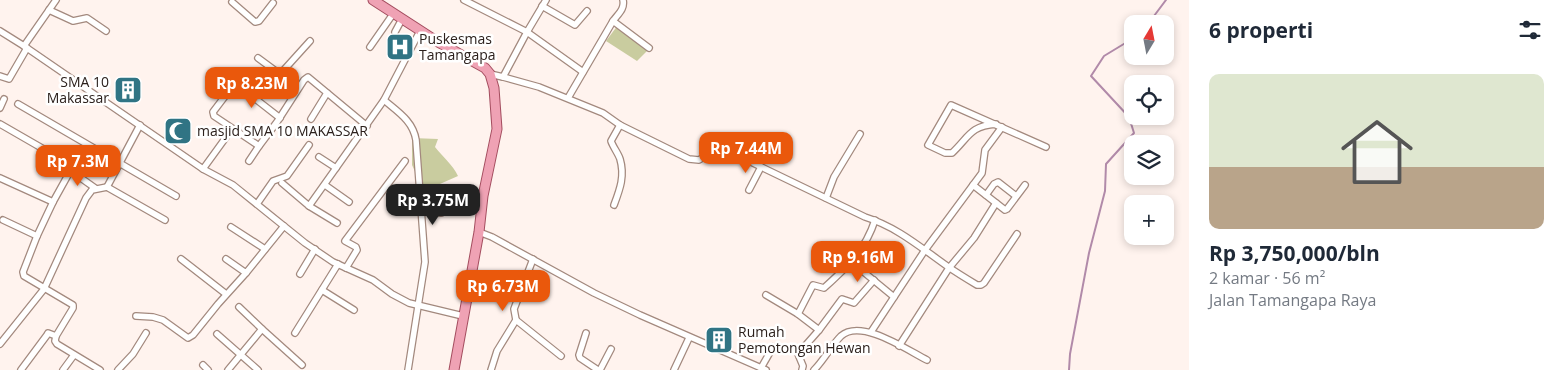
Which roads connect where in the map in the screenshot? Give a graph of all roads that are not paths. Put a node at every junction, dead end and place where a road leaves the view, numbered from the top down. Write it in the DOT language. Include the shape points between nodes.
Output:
graph roads {
  1 [pos="56,0"];
  2 [pos="373,0"];
  3 [pos="464,0"];
  4 [pos="546,0"];
  5 [pos="622,0"];
  6 [pos="232,2"];
  7 [pos="272,3"];
  8 [pos="542,6"];
  9 [pos="49,10"];
  10 [pos="587,11"];
  11 [pos="393,14"];
  12 [pos="402,19"];
  13 [pos="613,20"];
  14 [pos="106,31"];
  15 [pos="420,31"];
  16 [pos="0,32"];
  17 [pos="395,32"];
  18 [pos="527,32"];
  19 [pos="310,41"];
  20 [pos="25,47"];
  21 [pos="370,47"];
  22 [pos="649,48"];
  23 [pos="258,58"];
  24 [pos="583,72"];
  25 [pos="490,74"];
  26 [pos="0,76"];
  27 [pos="503,77"];
  28 [pos="327,93"];
  29 [pos="568,98"];
  30 [pos="4,99"];
  31 [pos="384,100"];
  32 [pos="18,104"];
  33 [pos="0,108"];
  34 [pos="280,118"];
  35 [pos="311,119"];
  36 [pos="0,124"];
  37 [pos="996,124"];
  38 [pos="140,125"];
  39 [pos="620,125"];
  40 [pos="368,126"];
  41 [pos="1002,127"];
  42 [pos="232,129"];
  43 [pos="860,134"];
  44 [pos="309,145"];
  45 [pos="259,146"];
  46 [pos="1046,147"];
  47 [pos="319,157"];
  48 [pos="249,161"];
  49 [pos="405,161"];
  50 [pos="121,163"];
  51 [pos="761,167"];
  52 [pos="336,168"];
  53 [pos="203,169"];
  54 [pos="70,171"];
  55 [pos="0,178"];
  56 [pos="282,183"];
  57 [pos="1025,184"];
  58 [pos="325,185"];
  59 [pos="973,185"];
  60 [pos="107,187"];
  61 [pos="95,188"];
  62 [pos="750,190"];
  63 [pos="986,195"];
  64 [pos="176,196"];
  65 [pos="1016,196"];
  66 [pos="826,198"];
  67 [pos="54,202"];
  68 [pos="349,202"];
  69 [pos="996,203"];
  70 [pos="257,204"];
  71 [pos="614,205"];
  72 [pos="309,206"];
  73 [pos="422,211"];
  74 [pos="441,213"];
  75 [pos="4,220"];
  76 [pos="165,220"];
  77 [pos="875,220"];
  78 [pos="337,223"];
  79 [pos="284,226"];
  80 [pos="231,227"];
  81 [pos="479,232"];
  82 [pos="1017,234"];
  83 [pos="37,236"];
  84 [pos="265,249"];
  85 [pos="315,250"];
  86 [pos="924,250"];
  87 [pos="181,259"];
  88 [pos="226,259"];
  89 [pos="533,259"];
  90 [pos="852,260"];
  91 [pos="338,264"];
  92 [pos="346,268"];
  93 [pos="949,268"];
  94 [pos="246,273"];
  95 [pos="300,274"];
  96 [pos="874,280"];
  97 [pos="44,289"];
  98 [pos="322,290"];
  99 [pos="226,294"];
  100 [pos="766,295"];
  101 [pos="894,297"];
  102 [pos="419,306"];
  103 [pos="239,307"];
  104 [pos="354,310"];
  105 [pos="798,314"];
  106 [pos="136,316"];
  107 [pos="463,316"];
  108 [pos="516,320"];
  109 [pos="262,330"];
  110 [pos="819,330"];
  111 [pos="871,332"];
  112 [pos="146,333"];
  113 [pos="294,333"];
  114 [pos="586,333"];
  115 [pos="217,334"];
  116 [pos="56,336"];
  117 [pos="689,338"];
  118 [pos="0,344"];
  119 [pos="899,346"];
  120 [pos="773,347"];
  121 [pos="610,349"];
  122 [pos="242,354"];
  123 [pos="74,355"];
  124 [pos="561,356"];
  125 [pos="927,360"];
  126 [pos="302,366"];
  127 [pos="761,369"];
  128 [pos="21,370"];
  129 [pos="62,370"];
  130 [pos="100,370"];
  131 [pos="118,370"];
  132 [pos="228,370"];
  133 [pos="258,370"];
  134 [pos="408,370"];
  135 [pos="454,370"];
  136 [pos="491,370"];
  137 [pos="599,370"];
  138 [pos="674,370"];
  139 [pos="802,370"];
  140 [pos="814,370"];
  1 -- 9 [label="street"];
  2 -- 11 [label="main road"];
  3 -- 18 [label="street"];
  4 -- 8 [label="street"];
  5 -- 13 [label="street" via="622,10"];
  6 -- 7 [label="street" via="255,22"];
  8 -- 10 [label="street" via="575,25"];
  8 -- 18 [label="street"];
  9 -- 14 [label="street" via="73,21 87,18"];
  9 -- 20 [label="street"];
  11 -- 12 [label="main road"];
  11 -- 21 [label="street"];
  12 -- 15 [label="main road"];
  12 -- 17 [label="street"];
  13 -- 22 [label="street"];
  13 -- 24 [label="street"];
  15 -- 25 [label="main road"];
  15 -- 31 [label="street"];
  16 -- 20 [label="street"];
  18 -- 24 [label="street"];
  18 -- 27 [label="street"];
  19 -- 23 [label="street" via="282,72"];
  20 -- 26 [label="street" via="9,79"];
  20 -- 38 [label="street"];
  24 -- 29 [label="street"];
  25 -- 27 [label="street"];
  25 -- 81 [label="main road" via="497,129"];
  27 -- 29 [label="street"];
  28 -- 34 [label="street" via="316,82 306,78"];
  28 -- 35 [label="street"];
  28 -- 40 [label="street"];
  29 -- 39 [label="street" via="603,113"];
  30 -- 33 [label="street"];
  31 -- 40 [label="street"];
  31 -- 73 [label="street" via="414,130"];
  32 -- 50 [label="street"];
  34 -- 42 [label="street" via="235,83 213,115"];
  34 -- 45 [label="street"];
  36 -- 54 [label="street" via="72,165"];
  37 -- 37 [label="street" via="976,128 952,153 928,145 952,105"];
  37 -- 41 [label="street"];
  38 -- 50 [label="street"];
  38 -- 53 [label="street"];
  39 -- 51 [label="street" via="689,159 699,160 719,147"];
  39 -- 71 [label="street" via="610,141 619,157 623,175"];
  40 -- 52 [label="street"];
  41 -- 46 [label="street"];
  41 -- 59 [label="street" via="984,150 982,173"];
  42 -- 45 [label="street"];
  42 -- 53 [label="street"];
  43 -- 66 [label="street" via="834,177"];
  44 -- 70 [label="street" via="286,176 273,181"];
  45 -- 48 [label="street"];
  47 -- 52 [label="street"];
  49 -- 92 [label="street" via="346,241 357,250"];
  50 -- 60 [label="street"];
  50 -- 64 [label="street"];
  51 -- 62 [label="street"];
  51 -- 66 [label="street"];
  52 -- 58 [label="street"];
  53 -- 70 [label="street" via="233,185"];
  54 -- 61 [label="street"];
  54 -- 67 [label="street"];
  55 -- 67 [label="street"];
  56 -- 72 [label="street"];
  57 -- 65 [label="street"];
  58 -- 68 [label="street"];
  58 -- 72 [label="street"];
  59 -- 63 [label="street"];
  59 -- 86 [label="street"];
  60 -- 61 [label="street"];
  60 -- 76 [label="street"];
  61 -- 97 [label="street" via="86,198"];
  63 -- 65 [label="street" via="998,182"];
  63 -- 69 [label="street"];
  65 -- 69 [label="street" via="1005,210"];
  66 -- 77 [label="street"];
  67 -- 83 [label="street"];
  69 -- 93 [label="street" via="974,238"];
  70 -- 79 [label="street"];
  72 -- 78 [label="street"];
  73 -- 74 [label="street"];
  73 -- 102 [label="street" via="425,262"];
  75 -- 83 [label="street"];
  77 -- 86 [label="street" via="903,234"];
  77 -- 90 [label="street" via="860,252"];
  79 -- 84 [label="street"];
  79 -- 85 [label="street"];
  80 -- 84 [label="street"];
  81 -- 89 [label="street"];
  81 -- 107 [label="main road"];
  82 -- 93 [label="street" via="981,285"];
  83 -- 97 [label="street" via="23,272"];
  84 -- 94 [label="street"];
  85 -- 91 [label="street"];
  85 -- 95 [label="street"];
  86 -- 93 [label="street"];
  86 -- 101 [label="street"];
  87 -- 99 [label="street"];
  88 -- 94 [label="street"];
  89 -- 108 [label="street" via="514,309"];
  89 -- 117 [label="street" via="594,293"];
  90 -- 96 [label="street"];
  90 -- 105 [label="street" via="824,288 813,285"];
  91 -- 92 [label="street"];
  91 -- 98 [label="street"];
  92 -- 102 [label="street" via="373,280 401,300"];
  93 -- 119 [label="street"];
  94 -- 99 [label="street"];
  96 -- 101 [label="street"];
  96 -- 110 [label="street" via="854,303 842,299"];
  97 -- 116 [label="street" via="73,305"];
  97 -- 118 [label="street"];
  98 -- 104 [label="street"];
  98 -- 113 [label="street"];
  99 -- 106 [label="street" via="188,338 163,320"];
  100 -- 105 [label="street"];
  101 -- 111 [label="street"];
  102 -- 107 [label="street"];
  102 -- 134 [label="street"];
  103 -- 109 [label="street"];
  105 -- 110 [label="street"];
  107 -- 135 [label="main road"];
  108 -- 124 [label="street"];
  108 -- 136 [label="street" via="497,351"];
  109 -- 122 [label="street"];
  109 -- 126 [label="street"];
  110 -- 139 [label="street" via="798,354"];
  111 -- 119 [label="street"];
  111 -- 140 [label="street" via="853,330 846,333"];
  112 -- 131 [label="street"];
  114 -- 137 [label="street" via="580,358"];
  115 -- 122 [label="street"];
  116 -- 123 [label="street" via="57,344"];
  116 -- 128 [label="street" via="48,333"];
  117 -- 127 [label="street"];
  117 -- 138 [label="street"];
  119 -- 125 [label="street"];
  120 -- 127 [label="street"];
  121 -- 137 [label="street"];
  122 -- 132 [label="street"];
  122 -- 133 [label="street"];
  123 -- 129 [label="street"];
  123 -- 130 [label="street"];
}
